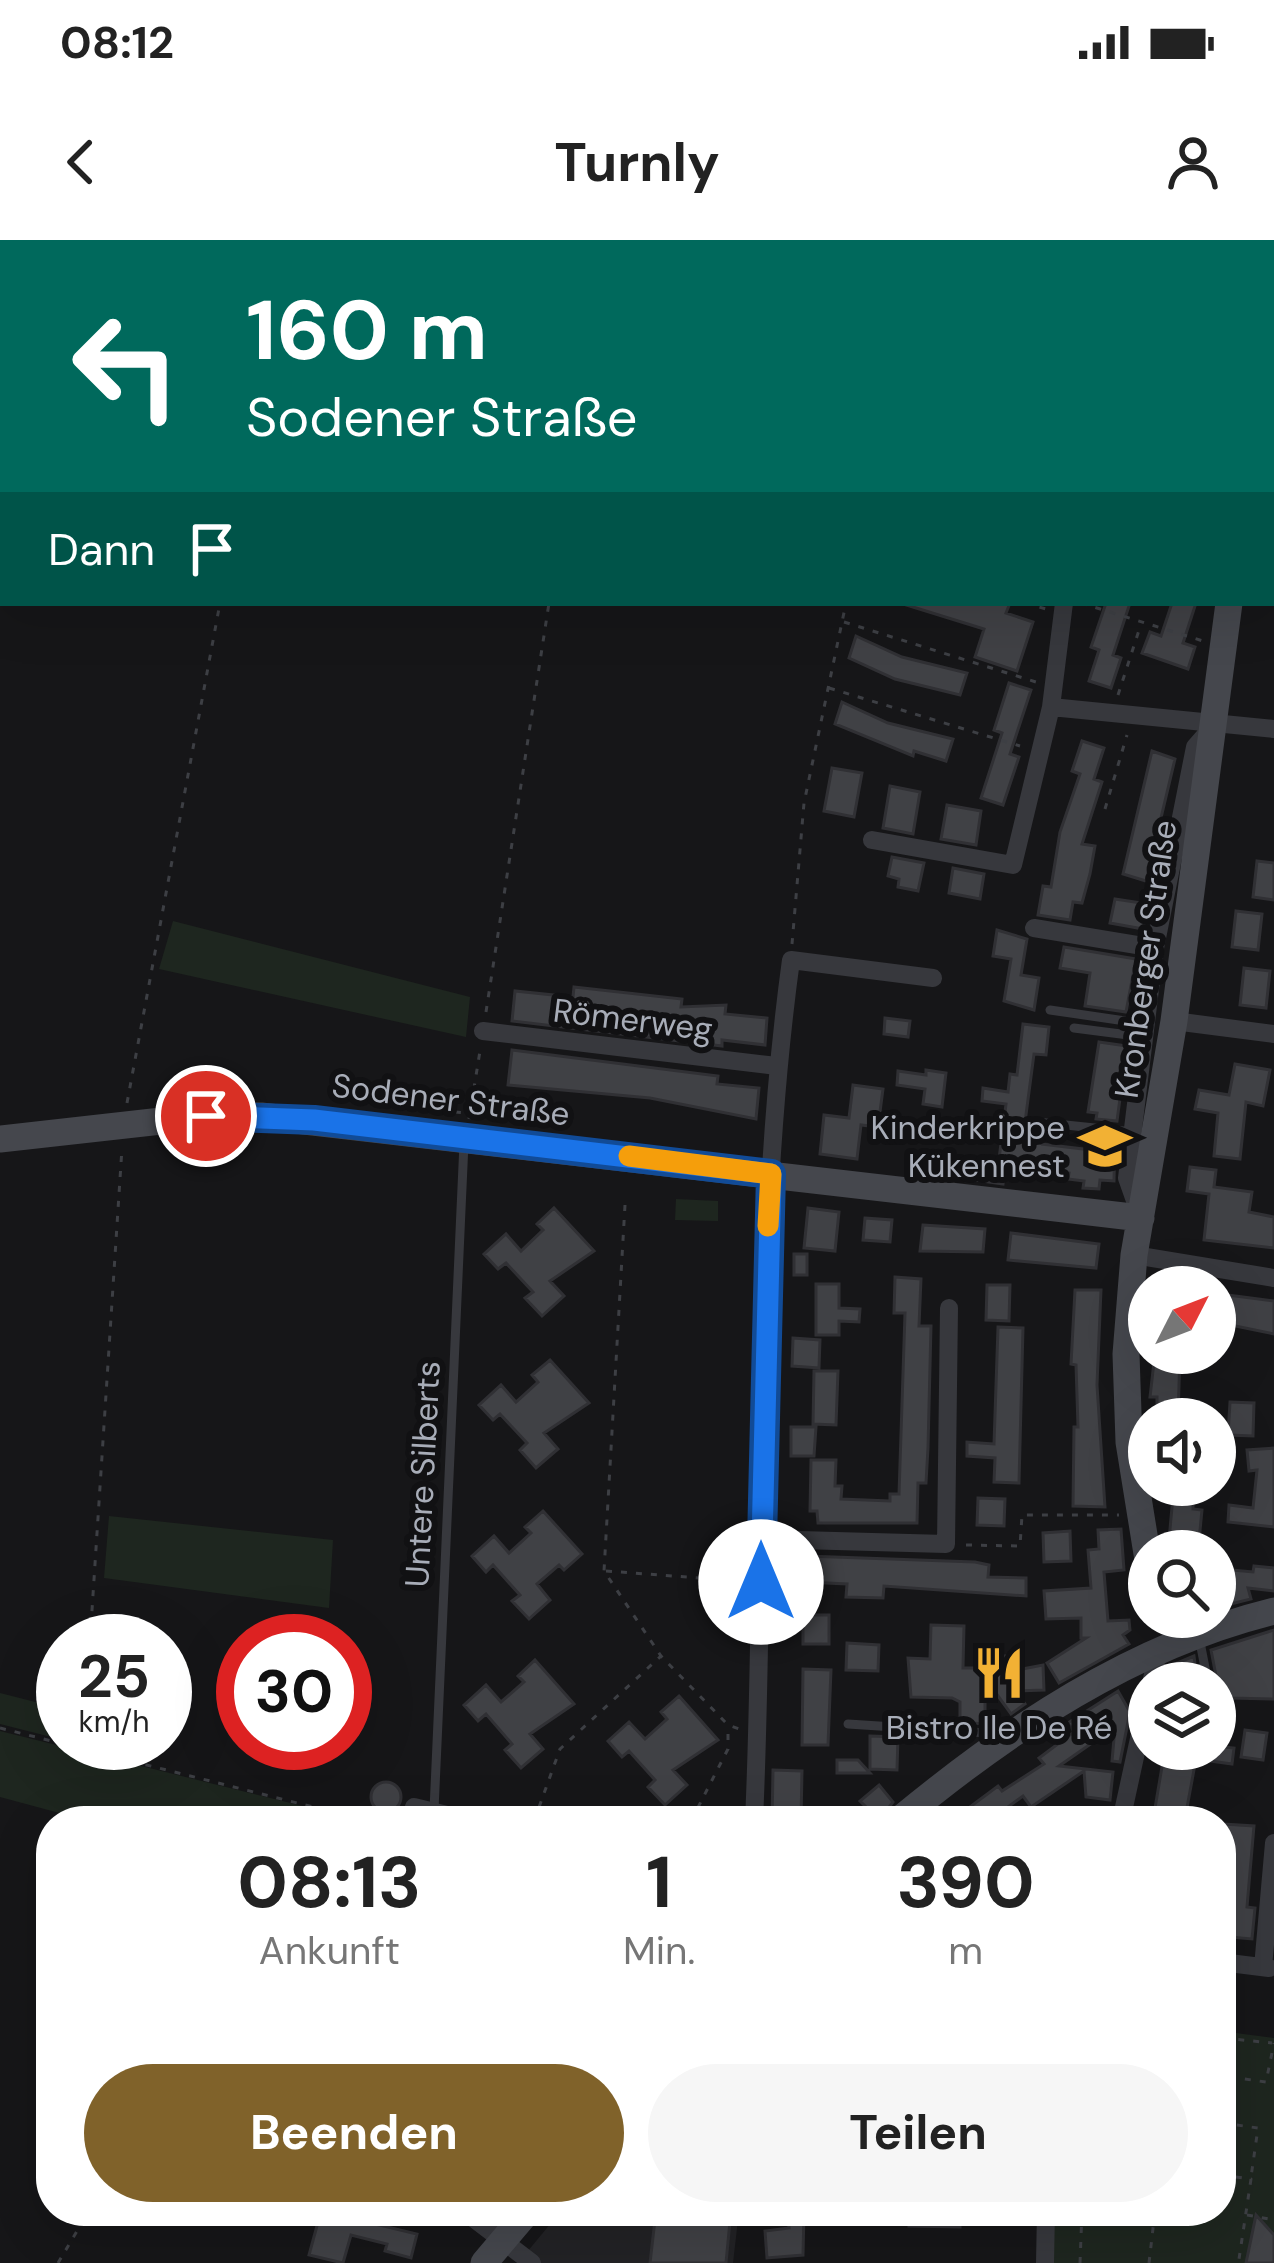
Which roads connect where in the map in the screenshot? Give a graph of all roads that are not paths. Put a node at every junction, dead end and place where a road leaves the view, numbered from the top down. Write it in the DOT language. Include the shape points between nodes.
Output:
graph roads {
  1 [pos="1229,606"];
  2 [pos="1069,607"];
  3 [pos="1052,697"];
  4 [pos="1216,723"];
  5 [pos="1274,729"];
  6 [pos="872,840"];
  7 [pos="1034,928"];
  8 [pos="1155,947"];
  9 [pos="933,978"];
  10 [pos="1049,1010"];
  11 [pos="1155,1027"];
  12 [pos="1074,1028"];
  13 [pos="483,1031"];
  14 [pos="1274,1034"];
  15 [pos="777,1066"];
  16 [pos="1037,1121"];
  17 [pos="1132,1132"];
  18 [pos="464,1138"];
  19 [pos="0,1139"];
  20 [pos="760,1173"];
  21 [pos="1141,1218"];
  22 [pos="1134,1255"];
  23 [pos="1274,1278"];
  24 [pos="949,1308"];
  25 [pos="1143,1530"];
  26 [pos="762,1539"];
  27 [pos="1274,1611"];
  28 [pos="1236,1622"];
  29 [pos="1159,1638"];
  30 [pos="1183,1638"];
  31 [pos="1160,1647"];
  32 [pos="848,1724"];
  33 [pos="998,1744"];
  34 [pos="433,1806"];
  35 [pos="755,1806"];
  36 [pos="937,1806"];
  37 [pos="1124,1806"];
  38 [pos="1274,1843"];
  39 [pos="1236,1964"];
  40 [pos="1268,1968"];
  41 [pos="475,2226"];
  42 [pos="516,2226"];
  43 [pos="1046,2226"];
  44 [pos="494,2252"];
  45 [pos="532,2263"];
  46 [pos="1045,2263"];
  1 -- 4 [label="main road, Kronberger Straße"];
  2 -- 3 [label="street"];
  3 -- 4 [label="street" via="1122,715"];
  3 -- 6 [label="street" via="1013,865"];
  4 -- 5 [label="street"];
  4 -- 8 [label="street, Kronberger Straße" via="1196,747"];
  4 -- 11 [label="main road, Kronberger Straße"];
  7 -- 8 [label="street, Kronberger Straße"];
  8 -- 11 [label="street, Kronberger Straße"];
  9 -- 15 [label="street" via="791,960"];
  10 -- 11 [label="lane"];
  11 -- 12 [label="lane"];
  11 -- 14 [label="street"];
  11 -- 17 [label="street, Kronberger Straße"];
  11 -- 21 [label="main road, Kronberger Straße"];
  13 -- 15 [label="street, Römerweg"];
  15 -- 20 [label="street"];
  16 -- 17 [label="lane"];
  17 -- 21 [label="street, Kronberger Straße" via="1127,1178"];
  18 -- 19 [label="main road, Sodener Straße" via="261,1116"];
  18 -- 20 [label="main road, Sodener Straße"];
  18 -- 34 [label="lane, Untere Silberts"];
  20 -- 21 [label="main road, Sodener Straße"];
  20 -- 26 [label="street"];
  21 -- 22 [label="main road"];
  22 -- 23 [label="street"];
  22 -- 25 [label="main road" via="1126,1354"];
  24 -- 26 [label="street" via="946,1544"];
  26 -- 35 [label="street"];
  27 -- 28 [label="main road"];
  29 -- 31 [label="main road"];
  30 -- 31 [label="main road"];
  31 -- 33 [label="main road"];
  31 -- 37 [label="street"];
  32 -- 33 [label="lane" via="987,1733"];
  33 -- 36 [label="main road"];
  38 -- 40 [label="street"];
  39 -- 40 [label="street"];
  41 -- 44 [label="street"];
  42 -- 44 [label="main road"];
  43 -- 46 [label="street"];
  44 -- 45 [label="street"];
}
